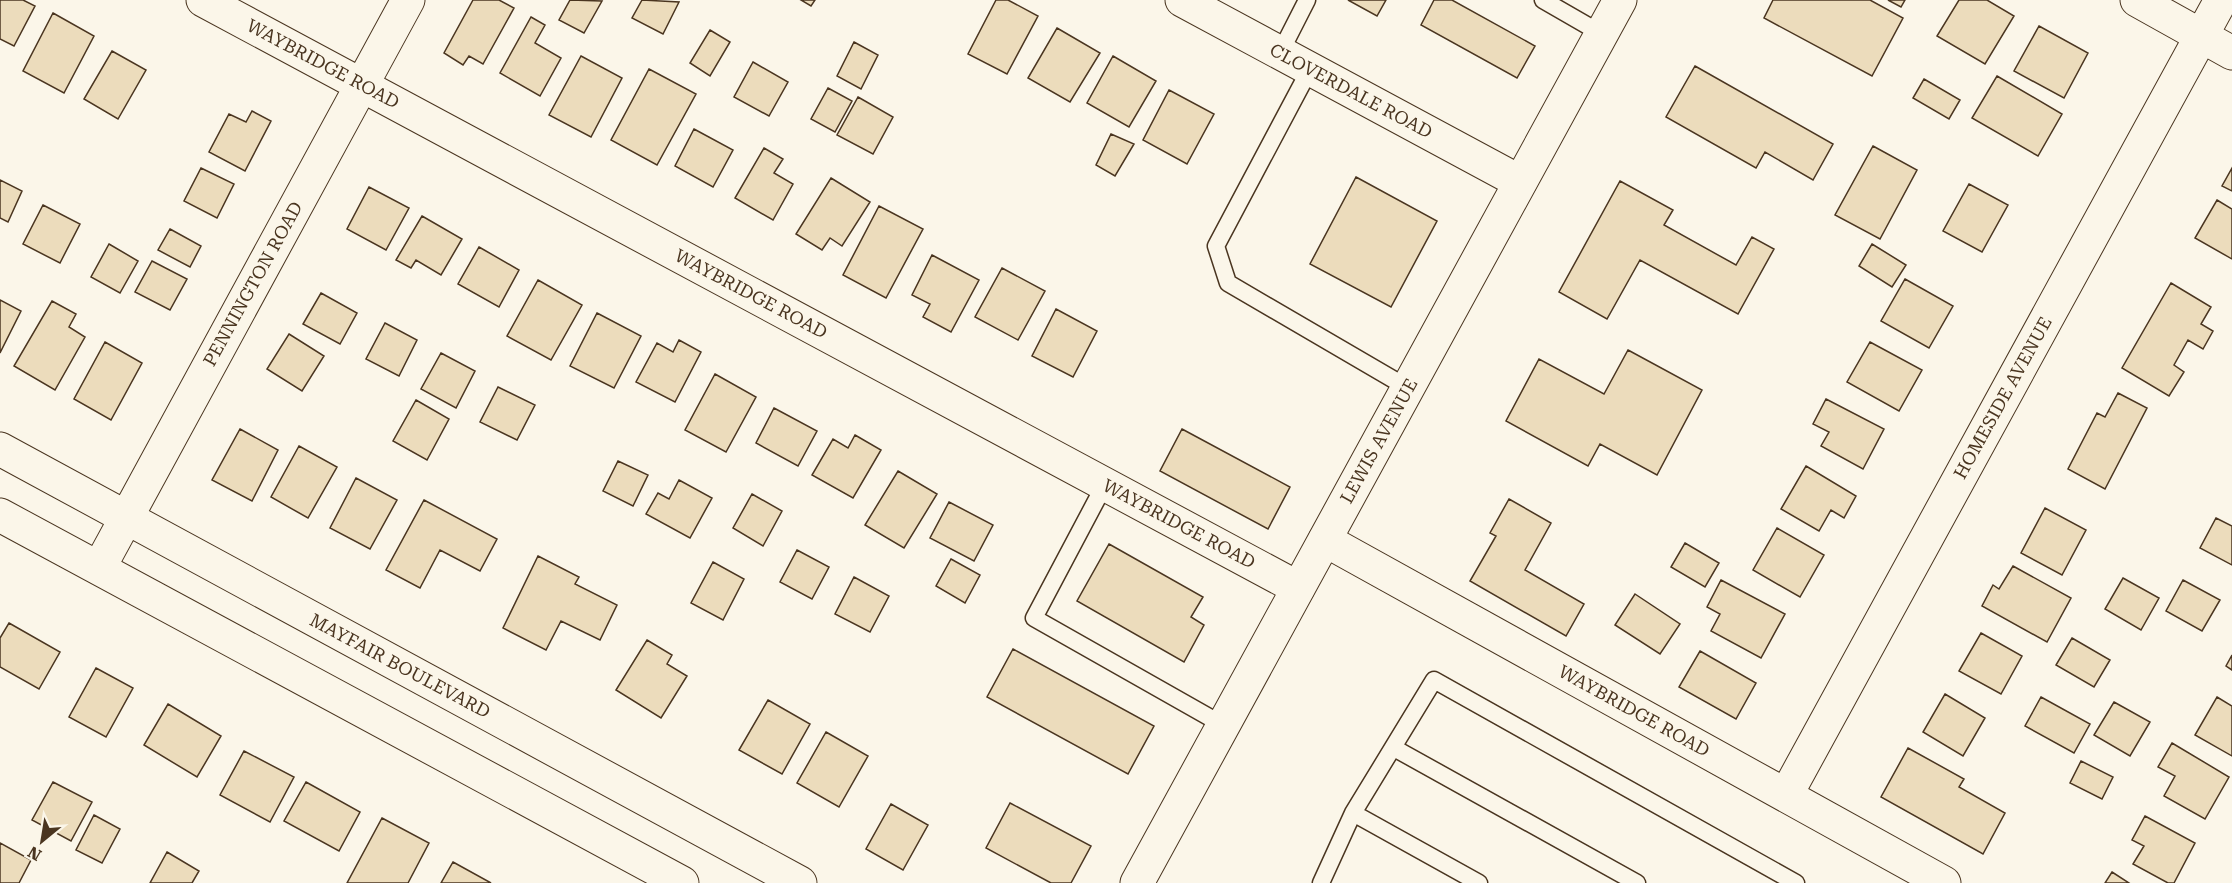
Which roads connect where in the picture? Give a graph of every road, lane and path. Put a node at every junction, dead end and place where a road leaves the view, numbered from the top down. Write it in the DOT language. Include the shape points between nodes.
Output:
graph roads {
  1 [pos="203,0"];
  2 [pos="408,0"];
  3 [pos="1182,0"];
  4 [pos="1307,0"];
  5 [pos="1543,0"];
  6 [pos="1620,0"];
  7 [pos="2137,0"];
  8 [pos="2221,0"];
  9 [pos="1602,34"];
  10 [pos="2201,36"];
  11 [pos="1280,53"];
  12 [pos="2232,53"];
  13 [pos="1310,69"];
  14 [pos="362,85"];
  15 [pos="1520,182"];
  16 [pos="1408,388"];
  17 [pos="0,449"];
  18 [pos="1105,484"];
  19 [pos="0,515"];
  20 [pos="126,518"];
  21 [pos="1325,540"];
  22 [pos="99,568"];
  23 [pos="1298,588"];
  24 [pos="1223,725"];
  25 [pos="1394,748"];
  26 [pos="1786,795"];
  27 [pos="1353,813"];
  28 [pos="1326,881"];
  29 [pos="682,883"];
  30 [pos="800,883"];
  31 [pos="1137,883"];
  32 [pos="1479,883"];
  33 [pos="1637,883"];
  34 [pos="1796,883"];
  35 [pos="1944,883"];
  1 -- 14 [label="street, WAYBRIDGE ROAD"];
  2 -- 14 [label="street, PENNINGTON ROAD"];
  3 -- 11 [label="street, CLOVERDALE ROAD"];
  4 -- 11 [label="lane"];
  5 -- 9 [label="lane"];
  6 -- 9 [label="street, LEWIS AVENUE"];
  7 -- 10 [label="street"];
  8 -- 10 [label="street, HOMESIDE AVENUE"];
  9 -- 15 [label="street, LEWIS AVENUE"];
  10 -- 12 [label="street"];
  10 -- 26 [label="street, HOMESIDE AVENUE"];
  11 -- 13 [label="street, CLOVERDALE ROAD"];
  13 -- 15 [label="street, CLOVERDALE ROAD"];
  13 -- 16 [label="lane" via="1216,246 1228,283"];
  14 -- 18 [label="street, WAYBRIDGE ROAD"];
  14 -- 20 [label="street, PENNINGTON ROAD"];
  15 -- 16 [label="street, LEWIS AVENUE"];
  16 -- 21 [label="street, LEWIS AVENUE"];
  17 -- 20 [label="street, MAYFAIR BOULEVARD"];
  18 -- 23 [label="street, WAYBRIDGE ROAD"];
  18 -- 24 [label="lane" via="1034,618"];
  19 -- 22 [label="street"];
  20 -- 22 [label="street, PENNINGTON ROAD"];
  20 -- 30 [label="street, MAYFAIR BOULEVARD"];
  21 -- 23 [label="street, LEWIS AVENUE"];
  21 -- 26 [label="street, WAYBRIDGE ROAD"];
  22 -- 29 [label="street"];
  23 -- 24 [label="street, LEWIS AVENUE"];
  24 -- 31 [label="street, LEWIS AVENUE"];
  25 -- 27 [label="lane"];
  25 -- 33 [label="lane"];
  25 -- 34 [label="lane" via="1434,680"];
  26 -- 35 [label="street, WAYBRIDGE ROAD"];
  27 -- 28 [label="lane"];
  27 -- 32 [label="lane"];
}
